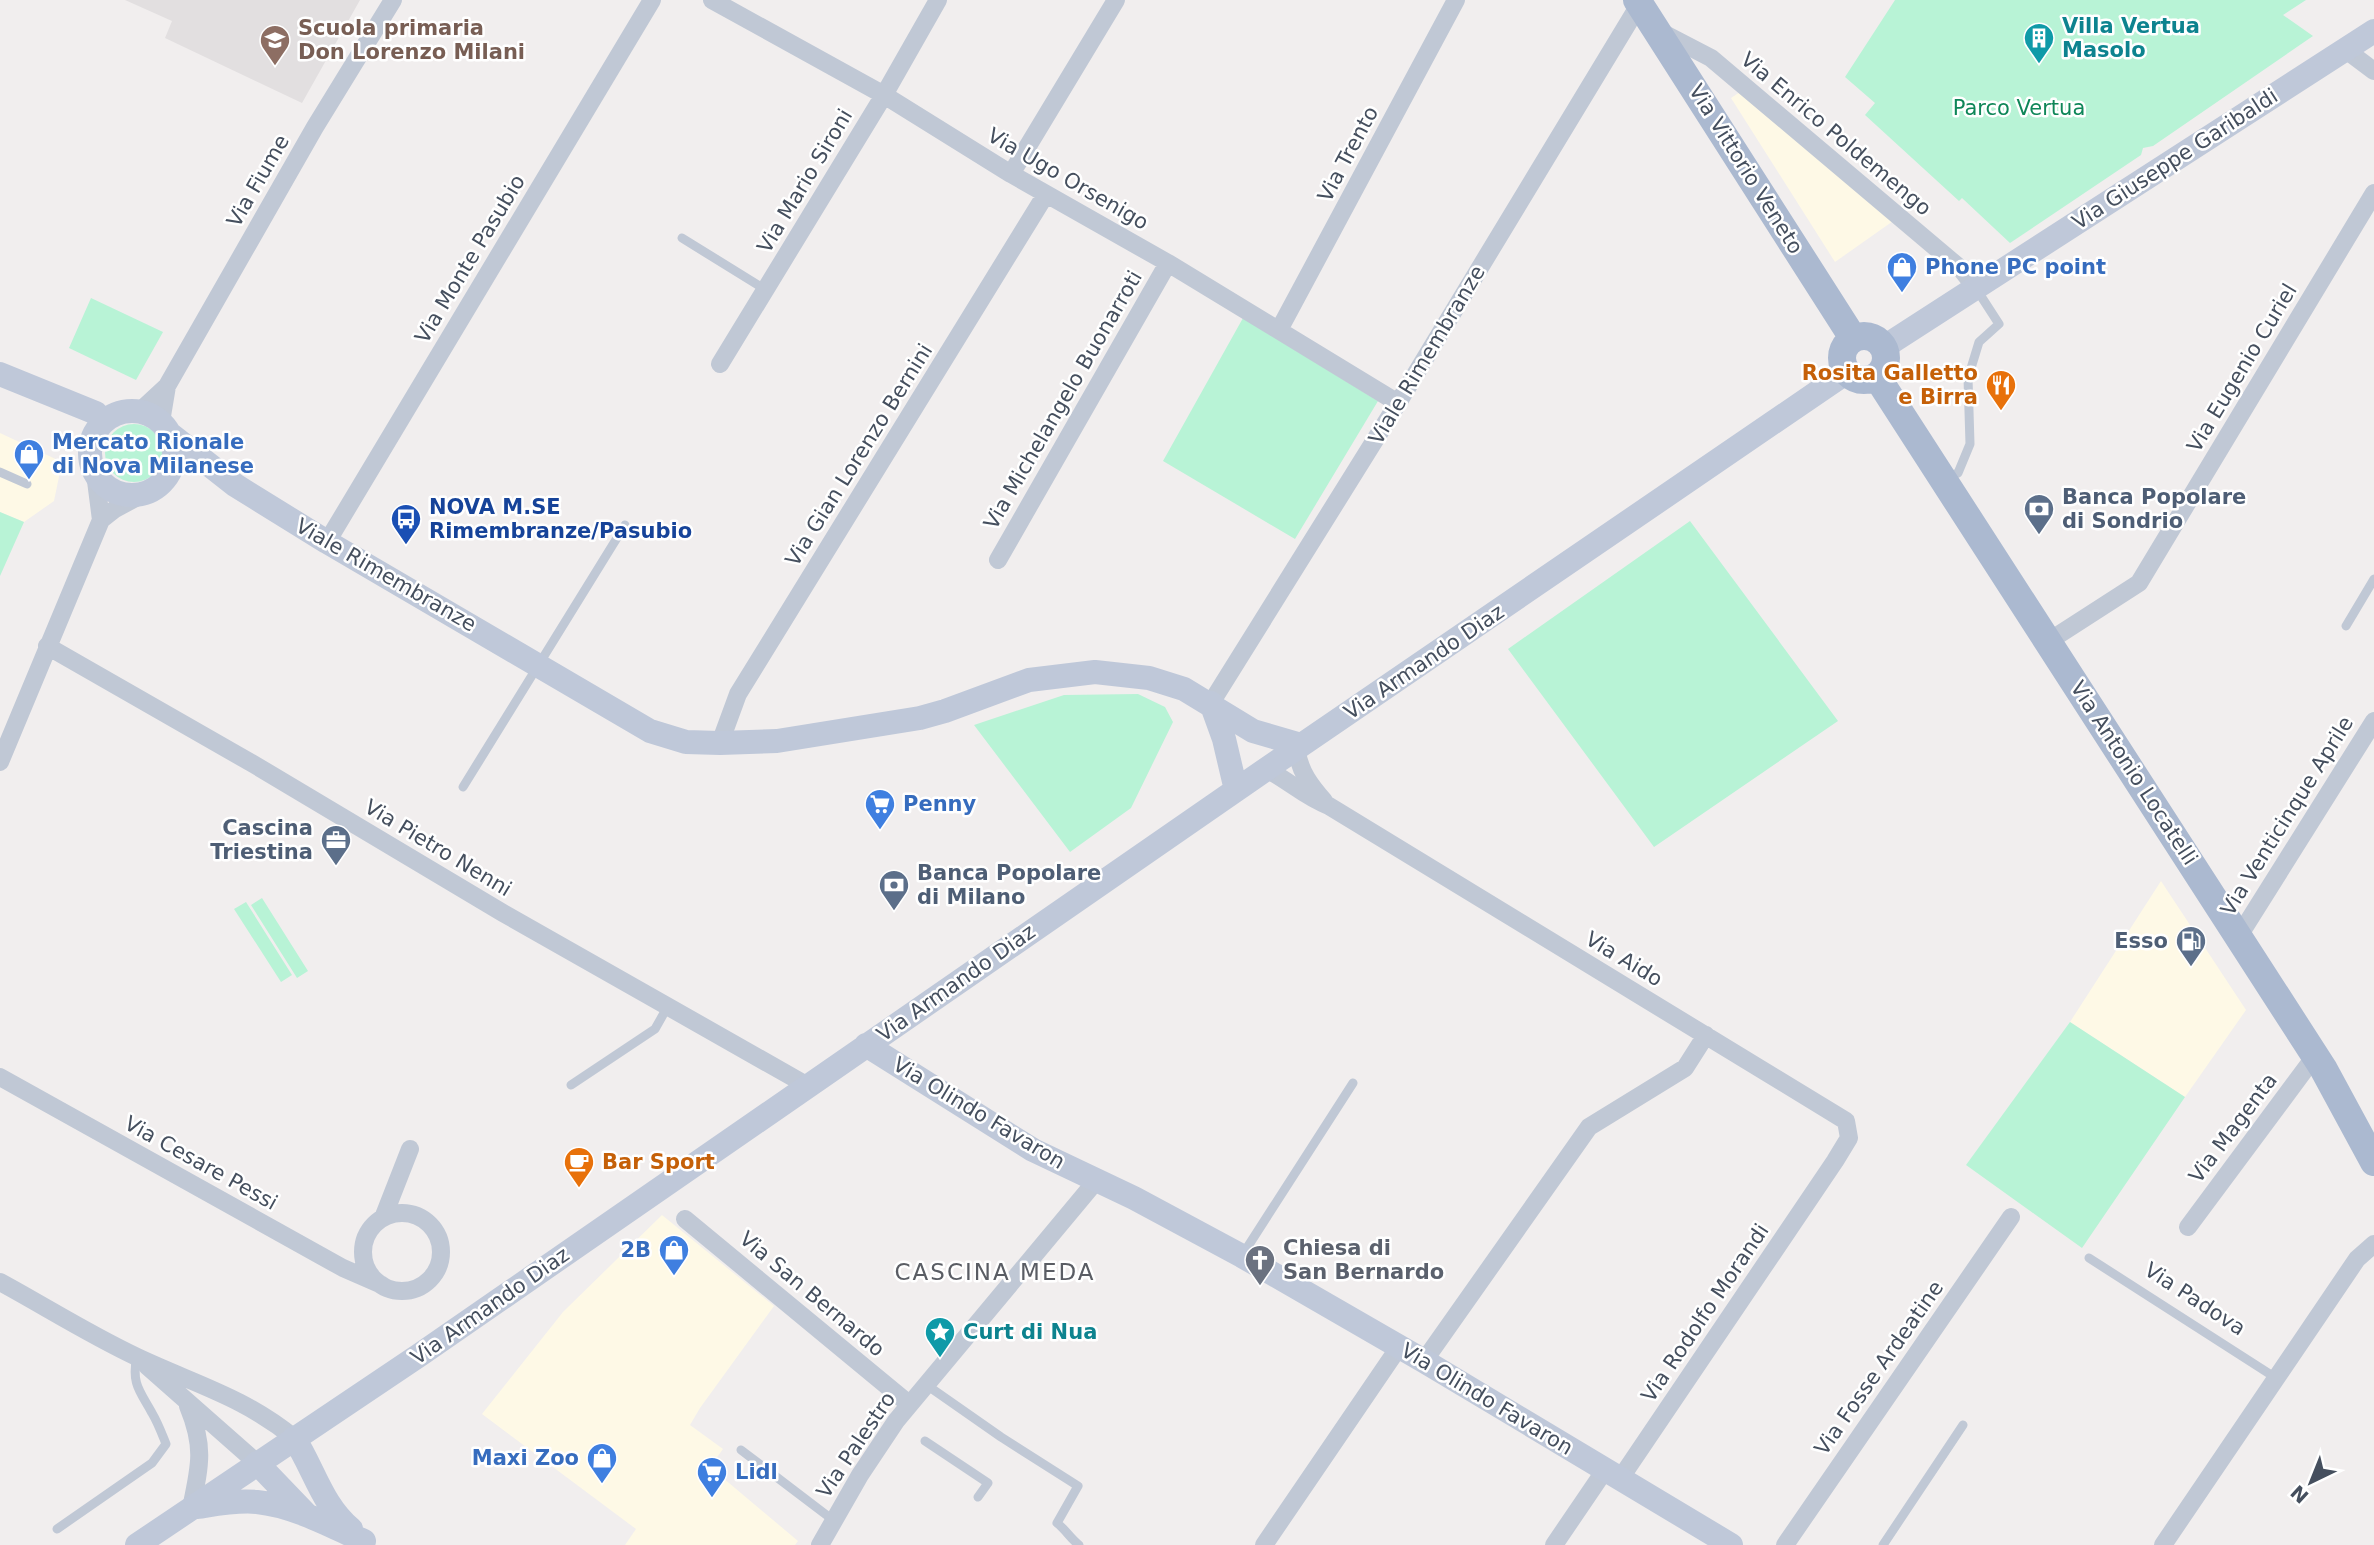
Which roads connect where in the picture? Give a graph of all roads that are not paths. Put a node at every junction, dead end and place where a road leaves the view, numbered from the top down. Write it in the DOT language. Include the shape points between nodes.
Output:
graph roads {
  1 [pos="393,0"];
  2 [pos="652,0"];
  3 [pos="712,0"];
  4 [pos="938,0"];
  5 [pos="1116,0"];
  6 [pos="1456,0"];
  7 [pos="1639,1"];
  8 [pos="1656,29"];
  9 [pos="2374,31"];
  10 [pos="2346,50"];
  11 [pos="2374,71"];
  12 [pos="884,95"];
  13 [pos="1011,174"];
  14 [pos="2374,193"];
  15 [pos="1046,194"];
  16 [pos="682,238"];
  17 [pos="1168,263"];
  18 [pos="1975,287"];
  19 [pos="766,290"];
  20 [pos="1279,330"];
  21 [pos="1853,338"];
  22 [pos="1884,347"];
  23 [pos="720,364"];
  24 [pos="1847,372"];
  25 [pos="0,374"];
  26 [pos="1877,377"];
  27 [pos="1398,402"];
  28 [pos="103,422"];
  29 [pos="157,422"];
  30 [pos="0,472"];
  31 [pos="95,473"];
  32 [pos="166,479"];
  33 [pos="1944,479"];
  34 [pos="27,484"];
  35 [pos="234,485"];
  36 [pos="143,494"];
  37 [pos="101,520"];
  38 [pos="625,525"];
  39 [pos="327,542"];
  40 [pos="998,560"];
  41 [pos="2374,579"];
  42 [pos="2346,626"];
  43 [pos="2049,641"];
  44 [pos="47,646"];
  45 [pos="538,664"];
  46 [pos="1210,703"];
  47 [pos="2374,721"];
  48 [pos="720,743"];
  49 [pos="1301,745"];
  50 [pos="2367,746"];
  51 [pos="0,762"];
  52 [pos="1266,769"];
  53 [pos="463,788"];
  54 [pos="1236,790"];
  55 [pos="1329,806"];
  56 [pos="2239,936"];
  57 [pos="668,1005"];
  58 [pos="1706,1035"];
  59 [pos="866,1045"];
  60 [pos="2319,1062"];
  61 [pos="0,1077"];
  62 [pos="1353,1083"];
  63 [pos="571,1086"];
  64 [pos="808,1086"];
  65 [pos="2374,1133"];
  66 [pos="410,1149"];
  67 [pos="2374,1162"];
  68 [pos="1828,1172"];
  69 [pos="1096,1181"];
  70 [pos="2011,1217"];
  71 [pos="383,1218"];
  72 [pos="685,1219"];
  73 [pos="2188,1227"];
  74 [pos="2374,1244"];
  75 [pos="1242,1256"];
  76 [pos="2089,1258"];
  77 [pos="0,1282"];
  78 [pos="382,1285"];
  79 [pos="1399,1347"];
  80 [pos="136,1356"];
  81 [pos="1424,1361"];
  82 [pos="2276,1378"];
  83 [pos="928,1386"];
  84 [pos="186,1403"];
  85 [pos="909,1404"];
  86 [pos="1963,1425"];
  87 [pos="294,1438"];
  88 [pos="925,1441"];
  89 [pos="741,1450"];
  90 [pos="257,1463"];
  91 [pos="1612,1474"];
  92 [pos="978,1497"];
  93 [pos="191,1508"];
  94 [pos="308,1516"];
  95 [pos="833,1520"];
  96 [pos="57,1529"];
  97 [pos="367,1543"];
  98 [pos="137,1545"];
  99 [pos="820,1545"];
  100 [pos="1079,1545"];
  101 [pos="1264,1545"];
  102 [pos="1554,1545"];
  103 [pos="1731,1545"];
  104 [pos="1785,1545"];
  105 [pos="1883,1545"];
  106 [pos="2163,1545"];
  1 -- 29 [label="street, Via Fiume" via="167,386"];
  2 -- 39 [label="street, Via Monte Pasubio"];
  3 -- 12 [label="street, Via Ugo Orsenigo"];
  4 -- 12 [label="street, Via Mario Sironi"];
  5 -- 13 [label="street"];
  6 -- 20 [label="street, Via Trento"];
  7 -- 8 [label="main road, Via Vittorio Veneto"];
  7 -- 27 [label="street, Viale Rimembranze"];
  8 -- 18 [label="street, Via Enrico Poldemengo" via="1711,58 1961,269"];
  8 -- 21 [label="main road, Via Vittorio Veneto"];
  9 -- 10 [label="street, Via Giuseppe Garibaldi"];
  10 -- 11 [label="street"];
  10 -- 18 [label="street, Via Giuseppe Garibaldi"];
  12 -- 13 [label="street, Via Ugo Orsenigo"];
  12 -- 19 [label="street, Via Mario Sironi"];
  13 -- 15 [label="street, Via Ugo Orsenigo"];
  14 -- 43 [label="street, Via Eugenio Curiel" via="2139,583"];
  15 -- 17 [label="street, Via Ugo Orsenigo"];
  15 -- 48 [label="street, Via Gian Lorenzo Bernini" via="738,694"];
  16 -- 19 [label="lane, Via Mario Sironi"];
  17 -- 20 [label="street, Via Ugo Orsenigo"];
  17 -- 40 [label="street, Via Michelangelo Buonarroti"];
  18 -- 22 [label="street, Via Giuseppe Garibaldi"];
  18 -- 33 [label="lane" via="2000,324 1979,342 1968,378 1970,444 1958,472"];
  19 -- 23 [label="street, Via Mario Sironi"];
  20 -- 27 [label="street, Via Ugo Orsenigo"];
  21 -- 22 [label="main road" via="1870,336"];
  21 -- 24 [label="main road" via="1842,353"];
  22 -- 26 [label="main road" via="1886,363"];
  24 -- 26 [label="main road" via="1860,380"];
  24 -- 49 [label="street, Via Armando Diaz"];
  25 -- 28 [label="street" via="96,414"];
  26 -- 33 [label="main road, Via Antonio Locatelli"];
  27 -- 46 [label="street, Viale Rimembranze"];
  28 -- 29 [label="street" via="120,412"];
  28 -- 31 [label="street" via="90,449"];
  29 -- 32 [label="street" via="174,444 174,460"];
  29 -- 35 [label="street, Viale Rimembranze"];
  30 -- 34 [label="lane"];
  31 -- 36 [label="street" via="115,491"];
  31 -- 37 [label="street"];
  32 -- 35 [label="street, Viale Rimembranze" via="186,472"];
  32 -- 36 [label="street"];
  33 -- 43 [label="main road, Via Antonio Locatelli"];
  35 -- 39 [label="street, Viale Rimembranze"];
  36 -- 37 [label="street"];
  37 -- 44 [label="street"];
  38 -- 45 [label="lane"];
  39 -- 45 [label="street, Viale Rimembranze"];
  41 -- 42 [label="lane"];
  43 -- 56 [label="main road, Via Antonio Locatelli"];
  44 -- 51 [label="street"];
  44 -- 57 [label="street, Via Pietro Nenni"];
  45 -- 48 [label="street, Viale Rimembranze" via="650,731 686,742"];
  45 -- 53 [label="lane"];
  46 -- 48 [label="street, Viale Rimembranze" via="1149,678 1068,674 1029,680 920,718 776,741"];
  46 -- 49 [label="street, Viale Rimembranze" via="1253,731"];
  46 -- 54 [label="street"];
  47 -- 50 [label="street, Via Venticinque Aprile"];
  49 -- 52 [label="street, Via Armando Diaz"];
  49 -- 55 [label="street, Via Aido" via="1297,752 1301,769"];
  50 -- 56 [label="street, Via Venticinque Aprile"];
  52 -- 54 [label="street, Via Armando Diaz"];
  52 -- 55 [label="street, Via Aido"];
  54 -- 59 [label="street, Via Armando Diaz"];
  55 -- 58 [label="street, Via Aido"];
  56 -- 60 [label="main road, Via Antonio Locatelli"];
  57 -- 63 [label="lane" via="655,1029"];
  57 -- 64 [label="street, Via Pietro Nenni"];
  58 -- 68 [label="street, Via Aido" via="1846,1121 1849,1138"];
  58 -- 81 [label="street" via="1685,1068 1588,1127"];
  59 -- 64 [label="street, Via Armando Diaz"];
  59 -- 69 [label="street, Via Olindo Favaron" via="1034,1150"];
  60 -- 65 [label="main road, Via Antonio Locatelli"];
  60 -- 67 [label="main road, Via Antonio Locatelli"];
  60 -- 73 [label="street, Via Magenta"];
  61 -- 78 [label="street, Via Cesare Pessi" via="343,1268"];
  62 -- 75 [label="lane"];
  64 -- 87 [label="street, Via Armando Diaz"];
  66 -- 71 [label="street"];
  68 -- 91 [label="street, Via Rodolfo Morandi"];
  69 -- 75 [label="street, Via Olindo Favaron"];
  69 -- 83 [label="street, Via Palestro"];
  70 -- 104 [label="street, Via Fosse Ardeatine"];
  71 -- 78 [label="street" via="372,1226 362,1251 371,1277"];
  71 -- 78 [label="street" via="396,1213 422,1219 432,1227 441,1253 431,1278 421,1286 408,1291"];
  72 -- 85 [label="street, Via San Bernardo"];
  74 -- 82 [label="street" via="2357,1259"];
  75 -- 79 [label="street, Via Olindo Favaron"];
  76 -- 82 [label="lane, Via Padova"];
  77 -- 80 [label="street"];
  79 -- 81 [label="street, Via Olindo Favaron"];
  79 -- 101 [label="street"];
  80 -- 84 [label="street"];
  80 -- 87 [label="street" via="231,1396"];
  80 -- 96 [label="lane" via="136,1388 166,1444 152,1463"];
  81 -- 91 [label="street, Via Olindo Favaron"];
  82 -- 106 [label="street"];
  83 -- 85 [label="street, Via Palestro"];
  83 -- 100 [label="lane" via="1079,1486 1057,1523"];
  84 -- 90 [label="street"];
  84 -- 93 [label="street" via="200,1442"];
  85 -- 95 [label="street, Via Palestro"];
  86 -- 105 [label="lane"];
  87 -- 90 [label="street, Via Armando Diaz"];
  87 -- 97 [label="street" via="325,1502"];
  88 -- 92 [label="lane" via="988,1483"];
  89 -- 95 [label="lane"];
  90 -- 93 [label="street, Via Armando Diaz"];
  90 -- 94 [label="street"];
  91 -- 102 [label="street, Via Rodolfo Morandi"];
  91 -- 103 [label="street, Via Olindo Favaron"];
  93 -- 94 [label="street" via="259,1502"];
  93 -- 98 [label="street, Via Armando Diaz"];
  94 -- 97 [label="street"];
  95 -- 99 [label="street, Via Palestro"];
}
